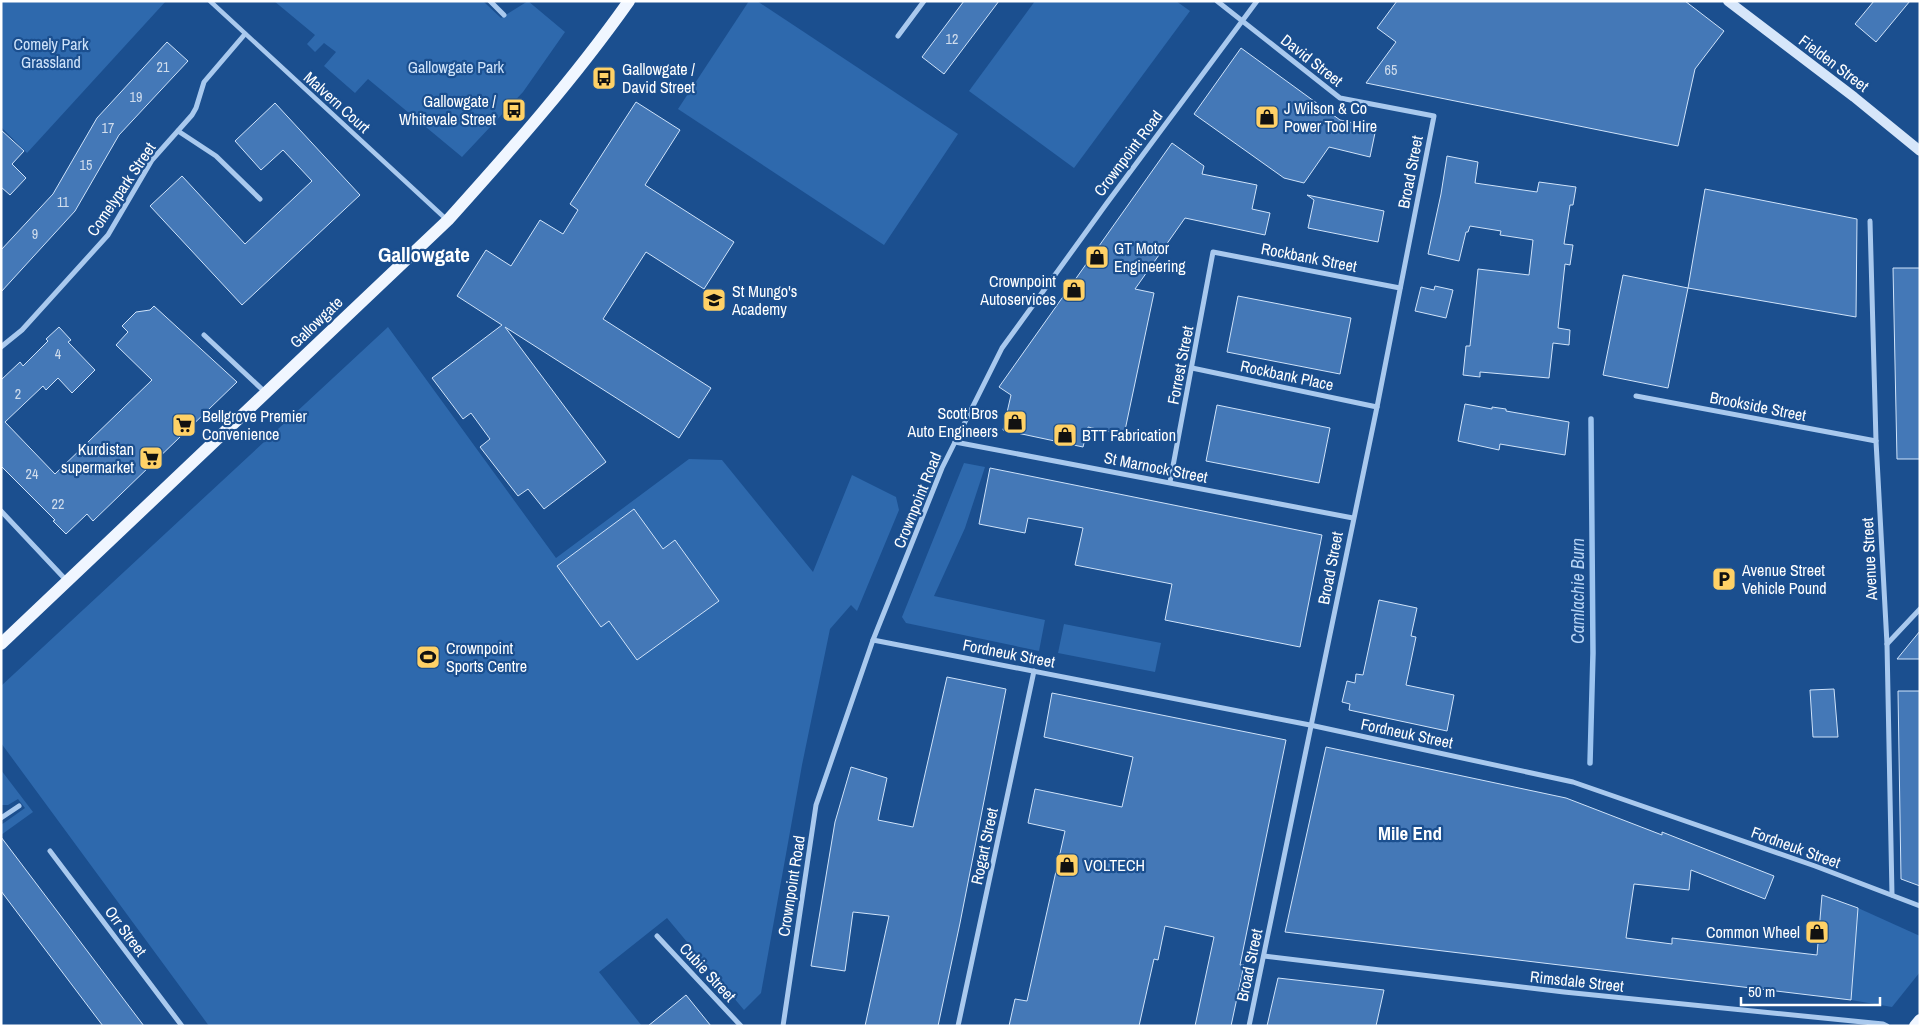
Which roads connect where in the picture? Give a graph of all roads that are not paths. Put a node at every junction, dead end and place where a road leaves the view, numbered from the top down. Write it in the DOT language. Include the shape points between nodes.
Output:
graph roads {
  1 [pos="210,1"];
  2 [pos="490,1"];
  3 [pos="629,1"];
  4 [pos="924,1"];
  5 [pos="1217,1"];
  6 [pos="1257,1"];
  7 [pos="1728,1"];
  8 [pos="504,15"];
  9 [pos="1243,21"];
  10 [pos="245,34"];
  11 [pos="898,36"];
  12 [pos="1434,116"];
  13 [pos="178,131"];
  14 [pos="1920,150"];
  15 [pos="260,199"];
  16 [pos="448,220"];
  17 [pos="1870,221"];
  18 [pos="1213,252"];
  19 [pos="1400,288"];
  20 [pos="204,335"];
  21 [pos="1,347"];
  22 [pos="1192,368"];
  23 [pos="266,393"];
  24 [pos="1636,396"];
  25 [pos="1377,407"];
  26 [pos="1876,441"];
  27 [pos="955,442"];
  28 [pos="1170,482"];
  29 [pos="1,511"];
  30 [pos="1353,518"];
  31 [pos="67,581"];
  32 [pos="1920,609"];
  33 [pos="873,640"];
  34 [pos="1,644"];
  35 [pos="1886,644"];
  36 [pos="1034,671"];
  37 [pos="1310,725"];
  38 [pos="19,806"];
  39 [pos="1,818"];
  40 [pos="50,850"];
  41 [pos="1892,895"];
  42 [pos="1920,906"];
  43 [pos="657,936"];
  44 [pos="1264,956"];
  45 [pos="1920,1020"];
  46 [pos="182,1026"];
  47 [pos="741,1026"];
  48 [pos="782,1026"];
  49 [pos="958,1026"];
  50 [pos="1250,1026"];
  51 [pos="1886,1026"];
  52 [pos="1915,1026"];
  1 -- 10 [label="street, Malvern Court"];
  2 -- 8 [label="street"];
  3 -- 16 [label="main road, Gallowgate" via="562,89"];
  4 -- 11 [label="street"];
  5 -- 9 [label="street, David Street"];
  6 -- 9 [label="street, Crownpoint Road"];
  7 -- 14 [label="main road, Fielden Street"];
  9 -- 12 [label="street, David Street" via="1340,98"];
  9 -- 27 [label="street, Crownpoint Road" via="1002,348"];
  10 -- 13 [label="street, Comelypark Street" via="204,82 196,108"];
  10 -- 16 [label="street, Malvern Court"];
  12 -- 19 [label="street, Broad Street"];
  13 -- 15 [label="street" via="216,156"];
  13 -- 21 [label="street, Comelypark Street" via="152,160 108,235 22,330"];
  16 -- 23 [label="main road, Gallowgate"];
  17 -- 26 [label="street, Avenue Street"];
  18 -- 19 [label="street, Rockbank Street"];
  18 -- 22 [label="street, Forrest Street"];
  19 -- 25 [label="street, Broad Street"];
  20 -- 23 [label="street"];
  22 -- 25 [label="street, Rockbank Place"];
  22 -- 28 [label="street, Forrest Street"];
  23 -- 31 [label="main road, Gallowgate"];
  24 -- 26 [label="street, Brookside Street"];
  25 -- 30 [label="street, Broad Street"];
  26 -- 35 [label="street, Avenue Street"];
  27 -- 28 [label="street, St Marnock Street"];
  27 -- 33 [label="street, Crownpoint Road"];
  28 -- 30 [label="street, St Marnock Street"];
  29 -- 31 [label="street"];
  30 -- 37 [label="street, Broad Street"];
  31 -- 34 [label="main road, Gallowgate"];
  32 -- 35 [label="street"];
  33 -- 36 [label="street, Fordneuk Street"];
  33 -- 48 [label="street, Crownpoint Road" via="816,805"];
  35 -- 41 [label="street, Avenue Street"];
  36 -- 37 [label="street, Fordneuk Street"];
  36 -- 49 [label="street, Rogart Street"];
  37 -- 41 [label="street, Fordneuk Street" via="1573,782"];
  37 -- 44 [label="street, Broad Street"];
  38 -- 39 [label="street"];
  40 -- 46 [label="street, Orr Street"];
  41 -- 42 [label="street, Fordneuk Street"];
  43 -- 47 [label="street, Cubie Street"];
  44 -- 50 [label="street, Broad Street"];
  44 -- 51 [label="street, Rimsdale Street"];
  45 -- 52 [label="main road"];
}
